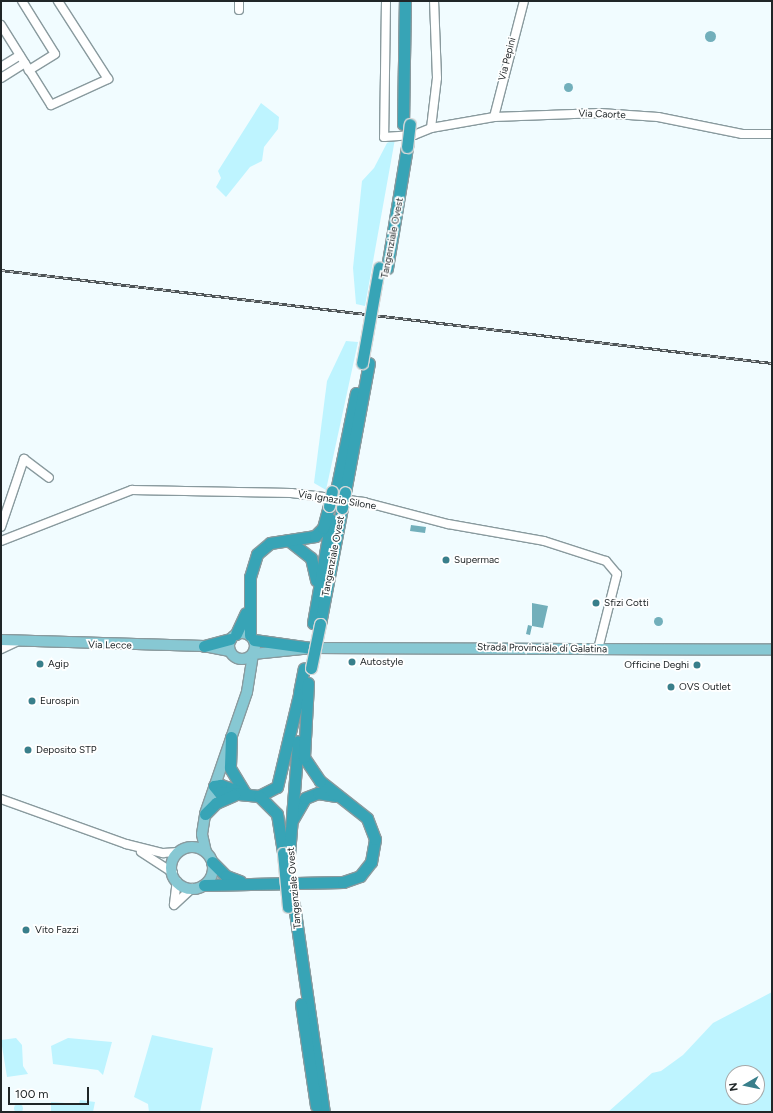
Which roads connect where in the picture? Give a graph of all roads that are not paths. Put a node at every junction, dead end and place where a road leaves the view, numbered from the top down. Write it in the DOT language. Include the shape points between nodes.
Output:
graph roads {
  1 [pos="22,1"];
  2 [pos="58,1"];
  3 [pos="239,1"];
  4 [pos="386,1"];
  5 [pos="405,1"];
  6 [pos="412,1"];
  7 [pos="434,1"];
  8 [pos="524,1"];
  9 [pos="239,10"];
  10 [pos="1,25"];
  11 [pos="20,55"];
  12 [pos="25,63"];
  13 [pos="1,67"];
  14 [pos="29,70"];
  15 [pos="1,78"];
  16 [pos="494,117"];
  17 [pos="406,124"];
  18 [pos="431,128"];
  19 [pos="772,134"];
  20 [pos="365,363"];
  21 [pos="49,478"];
  22 [pos="338,491"];
  23 [pos="335,507"];
  24 [pos="1,527"];
  25 [pos="287,540"];
  26 [pos="1,541"];
  27 [pos="247,608"];
  28 [pos="315,622"];
  29 [pos="233,637"];
  30 [pos="252,638"];
  31 [pos="1,640"];
  32 [pos="19,641"];
  33 [pos="282,643"];
  34 [pos="204,646"];
  35 [pos="312,648"];
  36 [pos="1,649"];
  37 [pos="598,649"];
  38 [pos="772,650"];
  39 [pos="229,651"];
  40 [pos="270,652"];
  41 [pos="253,654"];
  42 [pos="239,660"];
  43 [pos="308,668"];
  44 [pos="308,683"];
  45 [pos="247,692"];
  46 [pos="299,695"];
  47 [pos="231,737"];
  48 [pos="214,786"];
  49 [pos="248,795"];
  50 [pos="338,796"];
  51 [pos="1,799"];
  52 [pos="204,818"];
  53 [pos="126,844"];
  54 [pos="181,851"];
  55 [pos="287,852"];
  56 [pos="209,857"];
  57 [pos="175,877"];
  58 [pos="250,884"];
  59 [pos="204,885"];
  60 [pos="192,888"];
  61 [pos="291,906"];
  62 [pos="317,1112"];
  63 [pos="324,1112"];
  1 -- 14 [label="street" via="55,54"];
  2 -- 14 [label="street" via="108,79 51,105"];
  3 -- 9 [label="street"];
  4 -- 18 [label="street, Via Caorte" via="384,137 414,136"];
  5 -- 17 [label="highway, Tangenziale Ovest"];
  6 -- 17 [label="highway, Tangenziale Ovest"];
  7 -- 18 [label="street" via="437,78"];
  8 -- 16 [label="street, Via Pepini"];
  10 -- 11 [label="street"];
  11 -- 12 [label="street"];
  11 -- 13 [label="street"];
  12 -- 14 [label="street"];
  12 -- 15 [label="street"];
  16 -- 18 [label="street, Via Caorte"];
  16 -- 19 [label="street, Via Caorte" via="658,117 742,134"];
  17 -- 20 [label="highway, Tangenziale Ovest, bridge"];
  20 -- 22 [label="highway, Tangenziale Ovest"];
  20 -- 22 [label="highway, Tangenziale Ovest" via="342,463 337,467"];
  21 -- 24 [label="street" via="24,459"];
  22 -- 23 [label="highway, bridge"];
  23 -- 25 [label="highway" via="320,533 308,538"];
  23 -- 28 [label="highway, Tangenziale Ovest"];
  25 -- 27 [label="highway" via="270,543 257,554 250,577"];
  25 -- 28 [label="highway" via="300,547 314,563"];
  26 -- 37 [label="street, Via Ignazio Silone" via="132,490 291,493 363,502 448,524 544,541 606,561 617,574"];
  27 -- 29 [label="highway"];
  27 -- 30 [label="highway"];
  28 -- 43 [label="highway, Tangenziale Ovest, bridge"];
  29 -- 30 [label="main road"];
  29 -- 34 [label="highway"];
  29 -- 39 [label="main road"];
  30 -- 33 [label="highway"];
  30 -- 41 [label="main road"];
  31 -- 32 [label="main road, Via Lecce"];
  32 -- 34 [label="main road, Via Lecce"];
  32 -- 36 [label="street"];
  33 -- 35 [label="highway"];
  33 -- 40 [label="street" via="282,648"];
  34 -- 39 [label="main road, Via Lecce"];
  35 -- 37 [label="main road, Strada Provinciale di Galatina"];
  35 -- 40 [label="main road, Strada Provinciale di Galatina"];
  37 -- 38 [label="main road, Strada Provinciale di Galatina"];
  39 -- 42 [label="main road"];
  40 -- 41 [label="main road, Strada Provinciale di Galatina"];
  41 -- 42 [label="main road, Strada Provinciale di Galatina"];
  41 -- 45 [label="main road"];
  42 -- 45 [label="main road" via="248,675"];
  43 -- 44 [label="highway, Tangenziale Ovest"];
  43 -- 46 [label="highway, Tangenziale Ovest"];
  44 -- 50 [label="highway" via="304,757 316,776"];
  44 -- 55 [label="highway, Tangenziale Ovest" via="294,769"];
  45 -- 47 [label="main road"];
  46 -- 49 [label="highway" via="281,782 270,793"];
  46 -- 55 [label="highway, Tangenziale Ovest" via="283,807"];
  47 -- 48 [label="main road"];
  47 -- 49 [label="highway" via="230,768"];
  48 -- 49 [label="highway" via="226,786"];
  48 -- 52 [label="main road"];
  49 -- 52 [label="highway" via="216,803"];
  49 -- 55 [label="highway" via="276,814"];
  50 -- 55 [label="highway" via="318,793 302,801 295,811"];
  50 -- 58 [label="highway" via="363,812 373,828 375,850 364,872 343,882"];
  51 -- 53 [label="street"];
  52 -- 54 [label="main road"];
  52 -- 56 [label="main road"];
  53 -- 54 [label="street" via="163,854"];
  53 -- 57 [label="street"];
  54 -- 56 [label="main road" via="193,847"];
  54 -- 57 [label="main road" via="172,862"];
  55 -- 61 [label="highway, Tangenziale Ovest, bridge"];
  56 -- 58 [label="highway" via="226,876"];
  56 -- 59 [label="main road" via="211,877"];
  57 -- 60 [label="main road"];
  57 -- 60 [label="street" via="174,905"];
  58 -- 59 [label="highway"];
  59 -- 60 [label="main road"];
  61 -- 62 [label="highway, Tangenziale Ovest"];
  61 -- 63 [label="highway, Tangenziale Ovest"];
}
